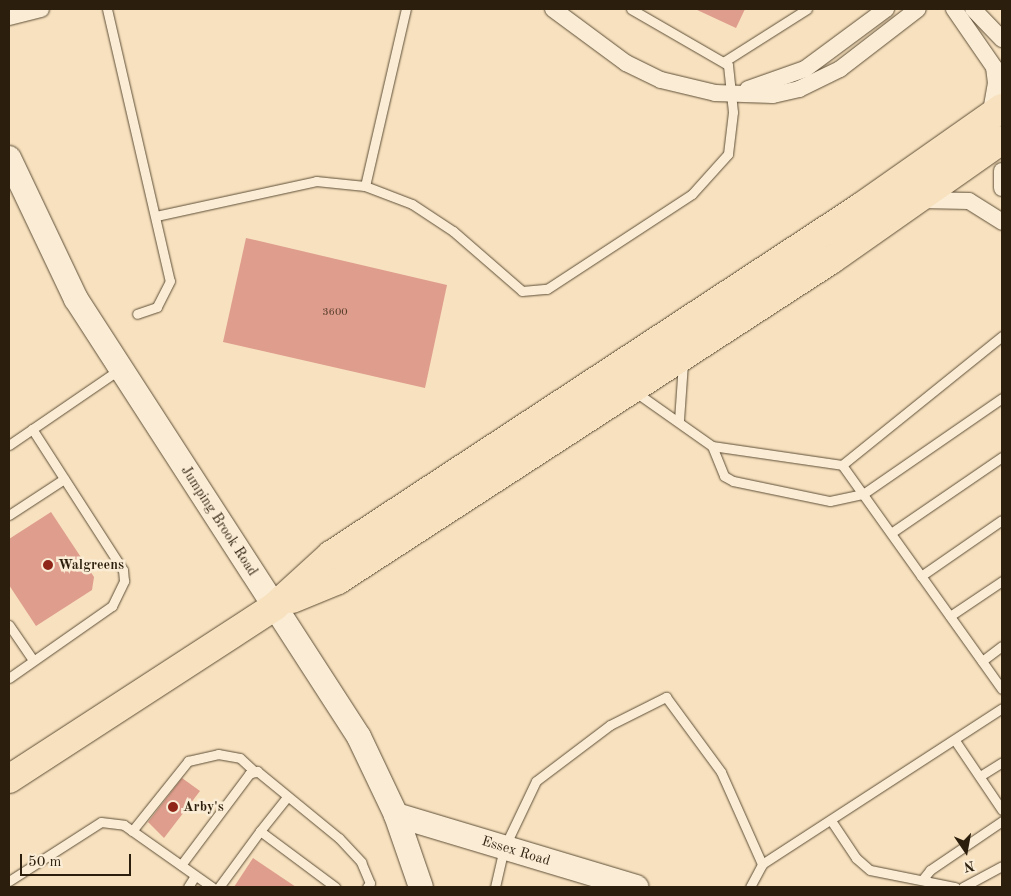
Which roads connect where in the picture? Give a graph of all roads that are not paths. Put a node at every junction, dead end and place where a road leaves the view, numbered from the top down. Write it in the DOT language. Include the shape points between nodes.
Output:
graph roads {
  1 [pos="42,9"];
  2 [pos="107,9"];
  3 [pos="406,9"];
  4 [pos="553,9"];
  5 [pos="631,9"];
  6 [pos="807,9"];
  7 [pos="886,9"];
  8 [pos="918,9"];
  9 [pos="954,9"];
  10 [pos="972,9"];
  11 [pos="9,17"];
  12 [pos="1002,39"];
  13 [pos="724,61"];
  14 [pos="732,93"];
  15 [pos="998,122"];
  16 [pos="9,158"];
  17 [pos="1002,171"];
  18 [pos="365,186"];
  19 [pos="1002,188"];
  20 [pos="918,200"];
  21 [pos="156,216"];
  22 [pos="1002,222"];
  23 [pos="137,314"];
  24 [pos="1002,336"];
  25 [pos="683,356"];
  26 [pos="120,369"];
  27 [pos="632,390"];
  28 [pos="1002,398"];
  29 [pos="679,420"];
  30 [pos="32,429"];
  31 [pos="9,433"];
  32 [pos="12,443"];
  33 [pos="712,446"];
  34 [pos="1002,457"];
  35 [pos="842,465"];
  36 [pos="64,479"];
  37 [pos="863,494"];
  38 [pos="9,515"];
  39 [pos="1002,520"];
  40 [pos="891,533"];
  41 [pos="921,576"];
  42 [pos="1002,582"];
  43 [pos="275,606"];
  44 [pos="950,616"];
  45 [pos="9,625"];
  46 [pos="1002,646"];
  47 [pos="33,660"];
  48 [pos="982,661"];
  49 [pos="9,678"];
  50 [pos="1002,689"];
  51 [pos="1002,708"];
  52 [pos="956,742"];
  53 [pos="1002,762"];
  54 [pos="255,772"];
  55 [pos="980,776"];
  56 [pos="9,779"];
  57 [pos="287,796"];
  58 [pos="1002,810"];
  59 [pos="396,815"];
  60 [pos="1002,821"];
  61 [pos="832,822"];
  62 [pos="132,830"];
  63 [pos="260,831"];
  64 [pos="504,848"];
  65 [pos="762,864"];
  66 [pos="181,865"];
  67 [pos="1002,866"];
  68 [pos="195,876"];
  69 [pos="922,880"];
  70 [pos="9,881"];
  71 [pos="614,884"];
  72 [pos="188,887"];
  73 [pos="212,887"];
  74 [pos="219,887"];
  75 [pos="335,887"];
  76 [pos="367,887"];
  77 [pos="421,887"];
  78 [pos="495,887"];
  79 [pos="636,887"];
  80 [pos="750,887"];
  81 [pos="955,887"];
  82 [pos="963,887"];
  1 -- 11 [label="street"];
  2 -- 21 [label="lane"];
  3 -- 18 [label="lane"];
  4 -- 14 [label="street" via="644,73 678,86"];
  5 -- 13 [label="lane"];
  6 -- 13 [label="lane"];
  7 -- 14 [label="street" via="805,69"];
  8 -- 14 [label="street" via="855,59 812,83 772,95"];
  9 -- 15 [label="street" via="994,67"];
  10 -- 12 [label="street"];
  13 -- 14 [label="lane"];
  14 -- 18 [label="lane" via="728,154 707,182 547,289 522,291 437,220 412,204"];
  15 -- 20 [label="highway"];
  15 -- 43 [label="highway" via="830,228 331,555"];
  16 -- 26 [label="street, Jumping Brook Road" via="64,277"];
  17 -- 19 [label="street"];
  18 -- 21 [label="lane" via="316,181"];
  20 -- 22 [label="street" via="969,201"];
  20 -- 25 [label="highway"];
  21 -- 23 [label="lane" via="168,267 169,291 157,307"];
  24 -- 35 [label="lane"];
  25 -- 27 [label="highway"];
  25 -- 29 [label="lane"];
  26 -- 30 [label="lane"];
  26 -- 43 [label="street, Jumping Brook Road"];
  27 -- 29 [label="lane"];
  27 -- 43 [label="highway" via="338,580"];
  28 -- 37 [label="lane"];
  29 -- 33 [label="lane"];
  30 -- 32 [label="lane"];
  30 -- 36 [label="lane"];
  31 -- 32 [label="lane"];
  33 -- 35 [label="lane"];
  33 -- 37 [label="lane" via="724,476 733,481 830,501"];
  34 -- 40 [label="lane"];
  35 -- 37 [label="lane"];
  36 -- 38 [label="lane"];
  36 -- 47 [label="lane" via="123,570 124,581 112,606"];
  37 -- 40 [label="lane"];
  39 -- 41 [label="lane"];
  40 -- 41 [label="lane"];
  41 -- 44 [label="lane"];
  42 -- 44 [label="lane"];
  43 -- 56 [label="highway"];
  43 -- 59 [label="street, Jumping Brook Road" via="359,737"];
  44 -- 48 [label="lane"];
  45 -- 47 [label="lane"];
  46 -- 48 [label="lane"];
  47 -- 49 [label="lane"];
  48 -- 50 [label="lane"];
  51 -- 52 [label="lane"];
  52 -- 55 [label="lane"];
  52 -- 61 [label="lane"];
  53 -- 55 [label="lane"];
  54 -- 57 [label="lane"];
  54 -- 62 [label="lane" via="240,758 218,754 188,761"];
  54 -- 66 [label="lane"];
  55 -- 58 [label="lane"];
  57 -- 63 [label="lane"];
  57 -- 76 [label="lane" via="361,862 370,883"];
  59 -- 64 [label="street, Essex Road"];
  59 -- 77 [label="street, Jumping Brook Road"];
  60 -- 69 [label="lane" via="930,870"];
  61 -- 65 [label="lane"];
  61 -- 69 [label="lane" via="856,858 870,870"];
  62 -- 66 [label="lane"];
  62 -- 70 [label="lane" via="101,822"];
  63 -- 74 [label="lane"];
  63 -- 75 [label="lane"];
  64 -- 65 [label="lane" via="536,781 610,725 666,697 721,772"];
  64 -- 71 [label="street, Essex Road"];
  64 -- 78 [label="lane"];
  65 -- 80 [label="lane"];
  66 -- 68 [label="lane"];
  67 -- 82 [label="lane"];
  68 -- 72 [label="lane"];
  68 -- 73 [label="lane"];
  69 -- 81 [label="lane"];
  71 -- 79 [label="street, Essex Road"];
}
